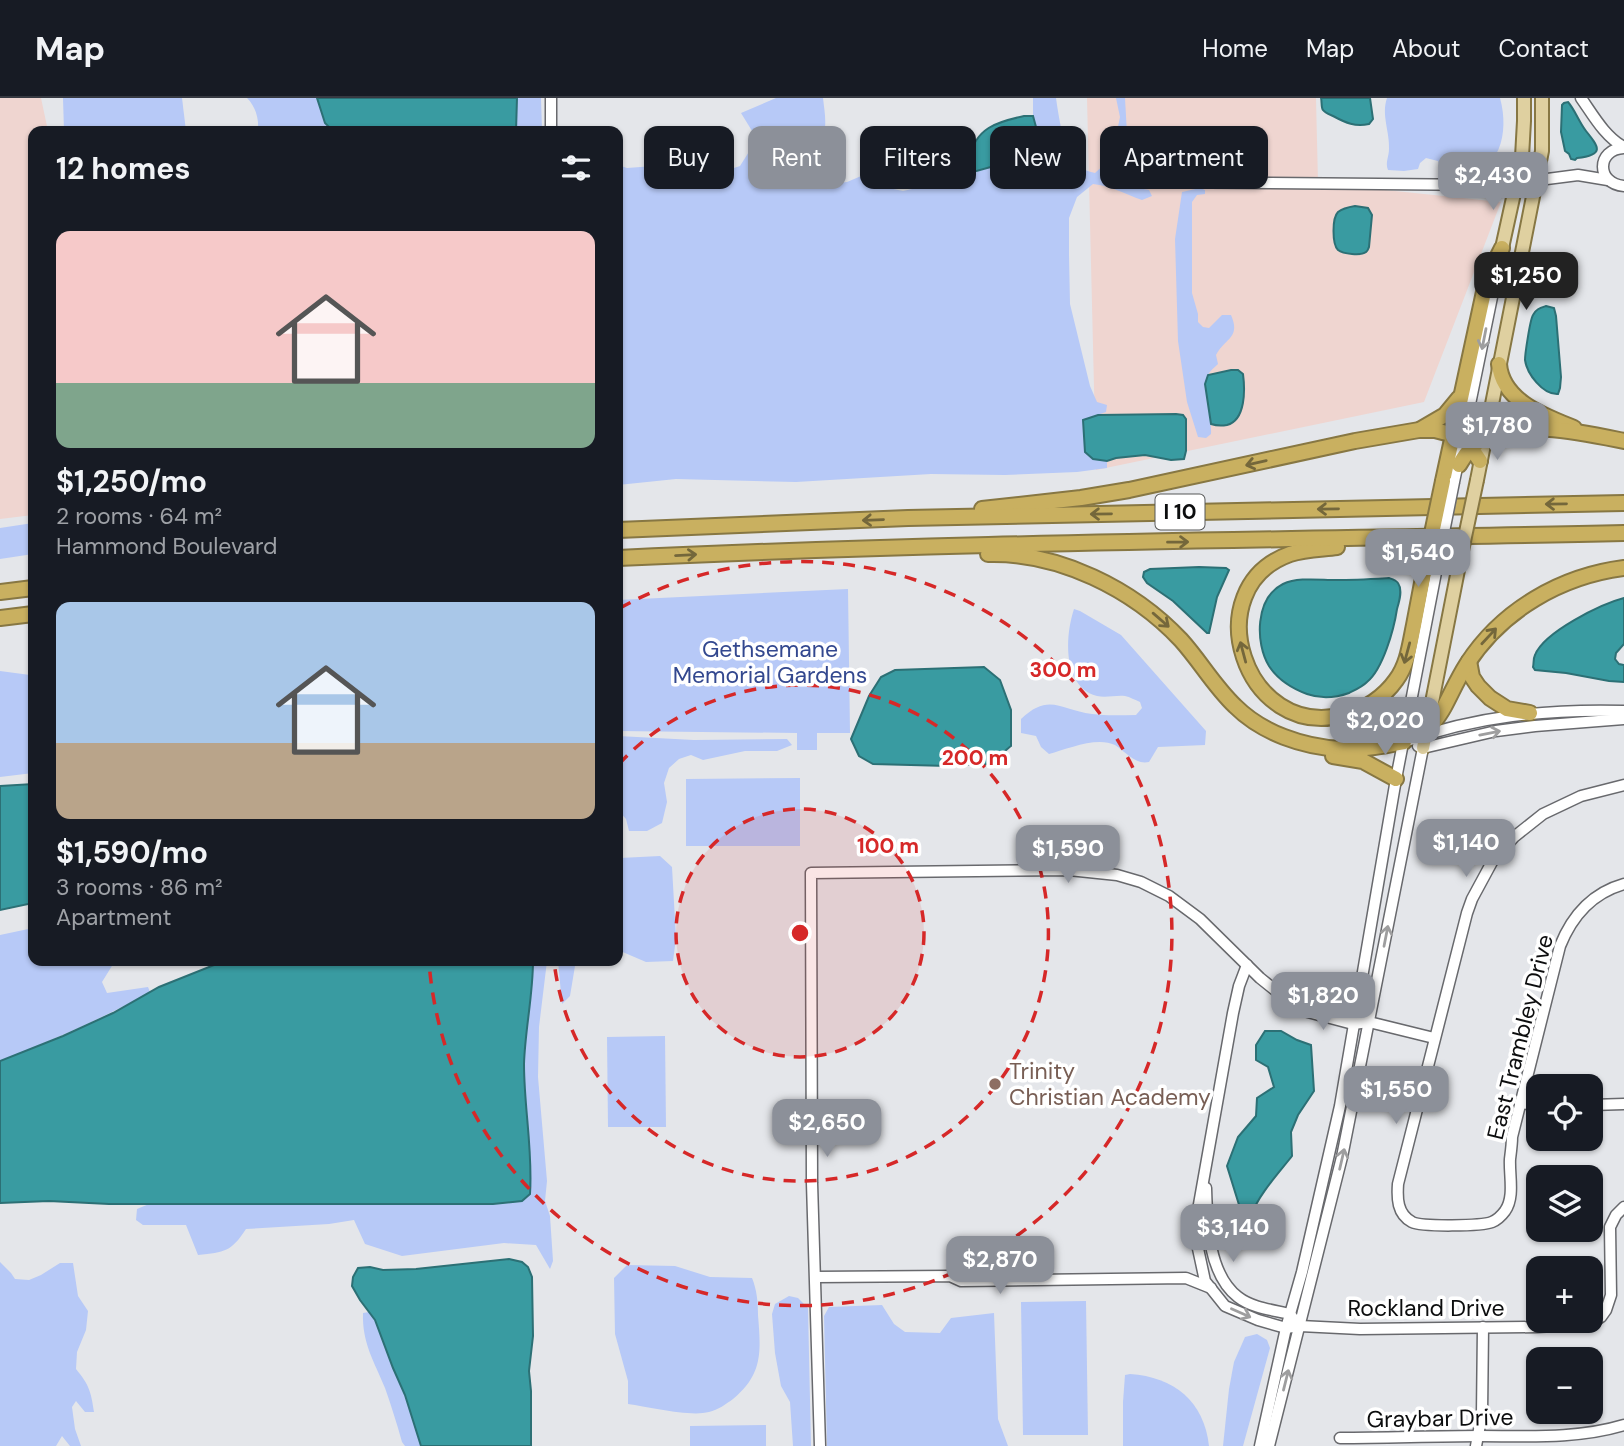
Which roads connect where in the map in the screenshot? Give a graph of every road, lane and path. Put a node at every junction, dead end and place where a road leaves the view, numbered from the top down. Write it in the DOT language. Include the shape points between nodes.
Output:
graph roads {
  1 [pos="551,98"];
  2 [pos="1524,98"];
  3 [pos="1542,98"];
  4 [pos="1581,98"];
  5 [pos="551,126"];
  6 [pos="1603,128"];
  7 [pos="1624,147"];
  8 [pos="1606,158"];
  9 [pos="1578,175"];
  10 [pos="1608,180"];
  11 [pos="1536,181"];
  12 [pos="1268,183"];
  13 [pos="1516,183"];
  14 [pos="1624,186"];
  15 [pos="1502,248"];
  16 [pos="1499,364"];
  17 [pos="1462,394"];
  18 [pos="1419,430"];
  19 [pos="1588,434"];
  20 [pos="1485,438"];
  21 [pos="1463,440"];
  22 [pos="1624,441"];
  23 [pos="1480,461"];
  24 [pos="1459,465"];
  25 [pos="1449,482"];
  26 [pos="1624,503"];
  27 [pos="908,518"];
  28 [pos="623,530"];
  29 [pos="1624,533"];
  30 [pos="1404,537"];
  31 [pos="889,547"];
  32 [pos="623,558"];
  33 [pos="1432,562"];
  34 [pos="1624,568"];
  35 [pos="28,589"];
  36 [pos="0,592"];
  37 [pos="28,615"];
  38 [pos="0,618"];
  39 [pos="1469,661"];
  40 [pos="1624,711"];
  41 [pos="1530,713"];
  42 [pos="1624,719"];
  43 [pos="1280,736"];
  44 [pos="1424,741"];
  45 [pos="1404,742"];
  46 [pos="1396,779"];
  47 [pos="1624,785"];
  48 [pos="1624,884"];
  49 [pos="1247,965"];
  50 [pos="1291,999"];
  51 [pos="1356,1010"];
  52 [pos="1369,1022"];
  53 [pos="1353,1024"];
  54 [pos="1434,1038"];
  55 [pos="1623,1102"];
  56 [pos="1520,1103"];
  57 [pos="1526,1104"];
  58 [pos="1603,1104"];
  59 [pos="1206,1166"];
  60 [pos="1624,1207"];
  61 [pos="1200,1257"];
  62 [pos="816,1277"];
  63 [pos="1186,1278"];
  64 [pos="1212,1289"];
  65 [pos="1290,1314"];
  66 [pos="1300,1326"];
  67 [pos="1483,1327"];
  68 [pos="1286,1328"];
  69 [pos="1624,1424"];
  70 [pos="1340,1438"];
  71 [pos="1477,1441"];
  72 [pos="820,1446"];
  73 [pos="1259,1446"];
  74 [pos="1269,1446"];
  1 -- 5 [label="street"];
  2 -- 13 [label="main road" via="1524,139"];
  3 -- 11 [label="main road" via="1542,151"];
  4 -- 6 [label="street"];
  6 -- 7 [label="street"];
  6 -- 8 [label="street"];
  7 -- 8 [label="street"];
  8 -- 9 [label="street"];
  8 -- 10 [label="street" via="1603,172"];
  9 -- 10 [label="street"];
  9 -- 11 [label="street"];
  10 -- 14 [label="street"];
  11 -- 13 [label="street"];
  11 -- 16 [label="main road"];
  12 -- 13 [label="street"];
  13 -- 15 [label="main road"];
  15 -- 17 [label="highway" via="1487,278"];
  15 -- 21 [label="street, one-way"];
  16 -- 19 [label="highway" via="1505,385 1516,397"];
  16 -- 20 [label="main road"];
  17 -- 18 [label="highway" via="1445,415"];
  17 -- 21 [label="highway"];
  18 -- 21 [label="highway" via="1436,430"];
  18 -- 27 [label="highway, one-way" via="1129,491"];
  19 -- 20 [label="highway" via="1520,429"];
  19 -- 22 [label="highway"];
  20 -- 21 [label="highway"];
  20 -- 23 [label="main road"];
  21 -- 23 [label="highway"];
  21 -- 24 [label="highway"];
  21 -- 25 [label="highway"];
  23 -- 44 [label="main road, bridge"];
  24 -- 25 [label="street"];
  25 -- 33 [label="highway, bridge"];
  26 -- 27 [label="highway, I 10, one-way"];
  27 -- 28 [label="highway, I 10, one-way"];
  29 -- 30 [label="highway, I 10"];
  31 -- 30 [label="highway, I 10, one-way"];
  33 -- 30 [label="highway, one-way" via="1405,663 1396,681 1374,702 1340,716 1312,718 1270,699 1250,673 1239,628 1243,604 1261,572 1278,559 1303,551"];
  32 -- 31 [label="highway, I 10, one-way"];
  31 -- 43 [label="highway, one-way" via="929,555 1009,555 1084,572 1160,619 1236,707"];
  33 -- 45 [label="street"];
  39 -- 34 [label="highway, one-way" via="1500,624 1546,593 1584,576"];
  35 -- 36 [label="highway"];
  37 -- 38 [label="highway"];
  39 -- 41 [label="highway" via="1472,677 1490,698 1507,709"];
  39 -- 44 [label="highway"];
  40 -- 41 [label="street"];
  41 -- 44 [label="street" via="1494,718"];
  44 -- 42 [label="street, one-way"];
  43 -- 45 [label="highway" via="1342,749"];
  43 -- 46 [label="highway" via="1314,752 1363,761"];
  44 -- 45 [label="street"];
  52 -- 44 [label="street, one-way"];
  45 -- 46 [label="street"];
  46 -- 51 [label="street"];
  47 -- 54 [label="street" via="1591,793 1543,814 1492,862 1467,913"];
  48 -- 56 [label="street, East Trambley Drive" via="1592,900 1570,923"];
  49 -- 50 [label="street"];
  49 -- 59 [label="street" via="1236,1000"];
  49 -- 62 [label="street" via="1169,896 1117,875 1069,870 811,873"];
  50 -- 51 [label="street"];
  50 -- 53 [label="street" via="1311,1014"];
  51 -- 52 [label="street"];
  51 -- 53 [label="street"];
  52 -- 53 [label="street"];
  52 -- 54 [label="street"];
  66 -- 52 [label="street, one-way" via="1342,1157"];
  53 -- 65 [label="street" via="1337,1117"];
  54 -- 56 [label="street, East Trambley Drive" via="1398,1184 1401,1212 1412,1223 1474,1225 1501,1216 1511,1196 1512,1137"];
  55 -- 58 [label="street"];
  56 -- 57 [label="street"];
  59 -- 61 [label="street" via="1198,1210"];
  59 -- 65 [label="street" via="1214,1260 1225,1284 1256,1306"];
  60 -- 67 [label="street, Rockland Drive" via="1610,1227 1611,1295 1601,1317 1591,1324"];
  61 -- 63 [label="street"];
  61 -- 64 [label="street"];
  62 -- 63 [label="street" via="950,1276 961,1281"];
  62 -- 72 [label="street"];
  63 -- 64 [label="street"];
  64 -- 68 [label="street, one-way" via="1225,1306"];
  65 -- 66 [label="street"];
  65 -- 68 [label="street"];
  66 -- 67 [label="street, Rockland Drive"];
  66 -- 68 [label="street, Rockland Drive"];
  74 -- 66 [label="street, one-way"];
  67 -- 71 [label="street" via="1482,1414"];
  68 -- 73 [label="street"];
  69 -- 71 [label="street, Graybar Drive" via="1585,1433"];
  70 -- 71 [label="street, Graybar Drive"];
}
